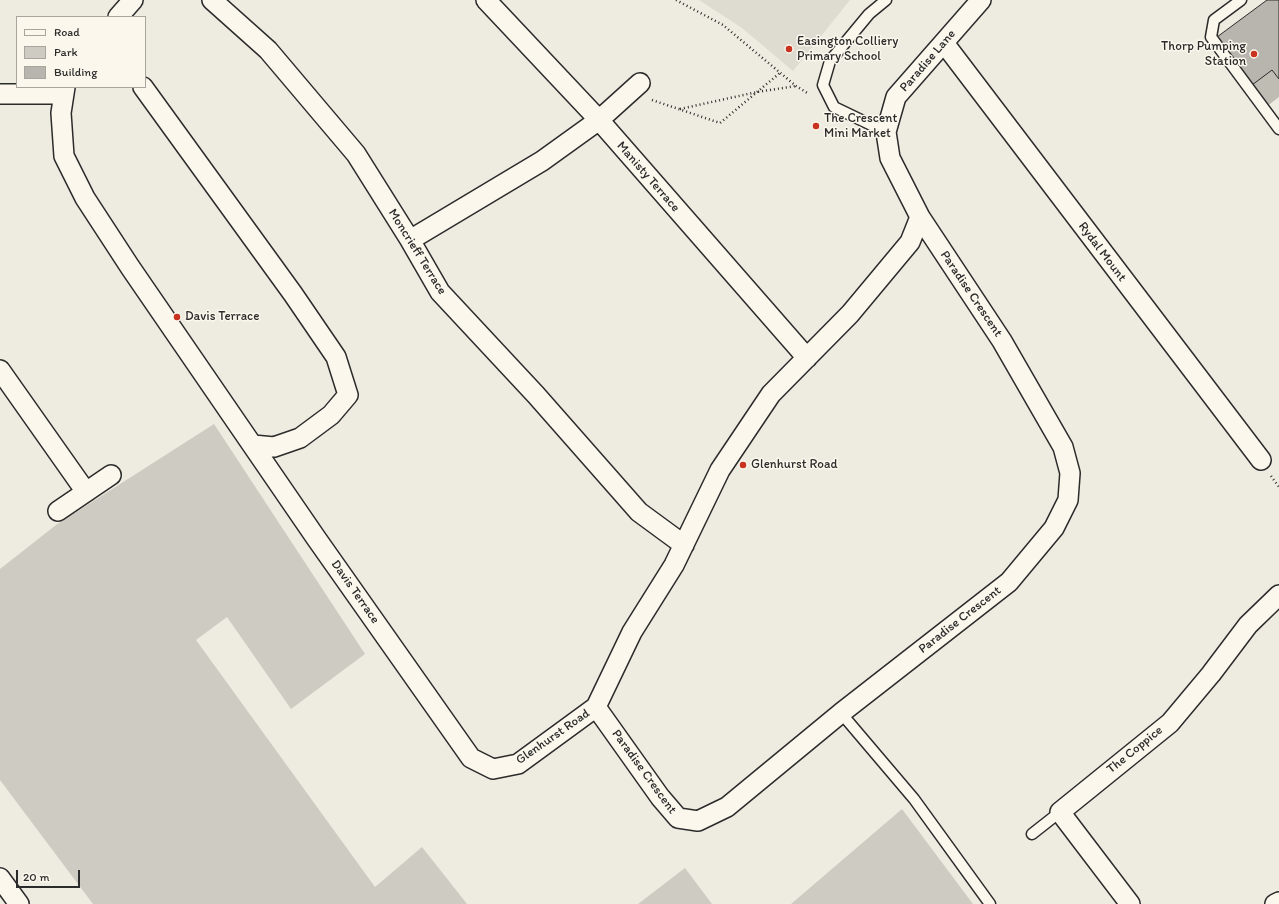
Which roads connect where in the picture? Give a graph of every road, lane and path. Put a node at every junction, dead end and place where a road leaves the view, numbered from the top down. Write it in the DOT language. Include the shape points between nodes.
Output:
graph roads {
  1 [pos="133,0"];
  2 [pos="212,0"];
  3 [pos="486,0"];
  4 [pos="676,0"];
  5 [pos="886,0"];
  6 [pos="981,0"];
  7 [pos="1240,0"];
  8 [pos="119,16"];
  9 [pos="944,43"];
  10 [pos="781,72"];
  11 [pos="796,86"];
  12 [pos="144,88"];
  13 [pos="634,88"];
  14 [pos="64,90"];
  15 [pos="757,92"];
  16 [pos="0,94"];
  17 [pos="831,101"];
  18 [pos="680,110"];
  19 [pos="598,120"];
  20 [pos="1279,129"];
  21 [pos="886,132"];
  22 [pos="920,217"];
  23 [pos="410,240"];
  24 [pos="806,358"];
  25 [pos="0,370"];
  26 [pos="253,445"];
  27 [pos="1261,460"];
  28 [pos="111,475"];
  29 [pos="86,492"];
  30 [pos="58,511"];
  31 [pos="684,545"];
  32 [pos="1279,595"];
  33 [pos="596,707"];
  34 [pos="841,713"];
  35 [pos="493,769"];
  36 [pos="1060,812"];
  37 [pos="1032,834"];
  38 [pos="0,878"];
  39 [pos="1279,902"];
  40 [pos="19,904"];
  41 [pos="990,904"];
  42 [pos="1130,904"];
  43 [pos="1275,904"];
  1 -- 8 [label="street"];
  2 -- 23 [label="street, Moncrieff Terrace" via="268,50 356,154"];
  3 -- 19 [label="street, Manisty Terrace"];
  4 -- 10 [label="path" via="723,25"];
  5 -- 17 [label="lane" via="869,14 830,61 823,85"];
  6 -- 9 [label="street, Paradise Lane"];
  7 -- 20 [label="lane" via="1214,20 1211,37"];
  9 -- 21 [label="street, Paradise Lane" via="896,97"];
  9 -- 27 [label="street, Rydal Mount"];
  10 -- 11 [label="path"];
  10 -- 15 [label="path"];
  11 -- 15 [label="path"];
  11 -- 17 [label="path" via="812,96"];
  12 -- 26 [label="street" via="336,357 348,395 331,415 300,438 274,446"];
  13 -- 18 [label="path"];
  13 -- 19 [label="street"];
  14 -- 16 [label="street"];
  14 -- 26 [label="street, Davis Terrace" via="61,113 64,156 85,198"];
  15 -- 18 [label="path"];
  15 -- 18 [label="path" via="720,123"];
  17 -- 21 [label="lane" via="834,107"];
  19 -- 23 [label="street" via="542,161"];
  19 -- 24 [label="street, Manisty Terrace"];
  21 -- 22 [label="street, Paradise Lane" via="890,158"];
  22 -- 24 [label="street, Glenhurst Road" via="910,242 850,314"];
  22 -- 34 [label="street, Paradise Crescent" via="1002,341 1063,447 1070,473 1068,500 1054,528 1009,582"];
  23 -- 31 [label="street, Moncrieff Terrace" via="440,292 536,395 639,512"];
  24 -- 31 [label="street, Glenhurst Road" via="770,394 720,470"];
  25 -- 29 [label="street"];
  26 -- 35 [label="street, Davis Terrace" via="471,758"];
  28 -- 29 [label="street"];
  29 -- 30 [label="street"];
  31 -- 33 [label="street, Glenhurst Road" via="632,632"];
  32 -- 36 [label="street, The Coppice" via="1248,625 1212,674 1170,722"];
  33 -- 34 [label="street, Paradise Crescent" via="678,818 698,821 727,807"];
  33 -- 35 [label="street, Glenhurst Road" via="518,764"];
  34 -- 41 [label="lane" via="914,799"];
  36 -- 37 [label="lane"];
  36 -- 42 [label="street"];
  38 -- 40 [label="street"];
  39 -- 43 [label="street"];
}
